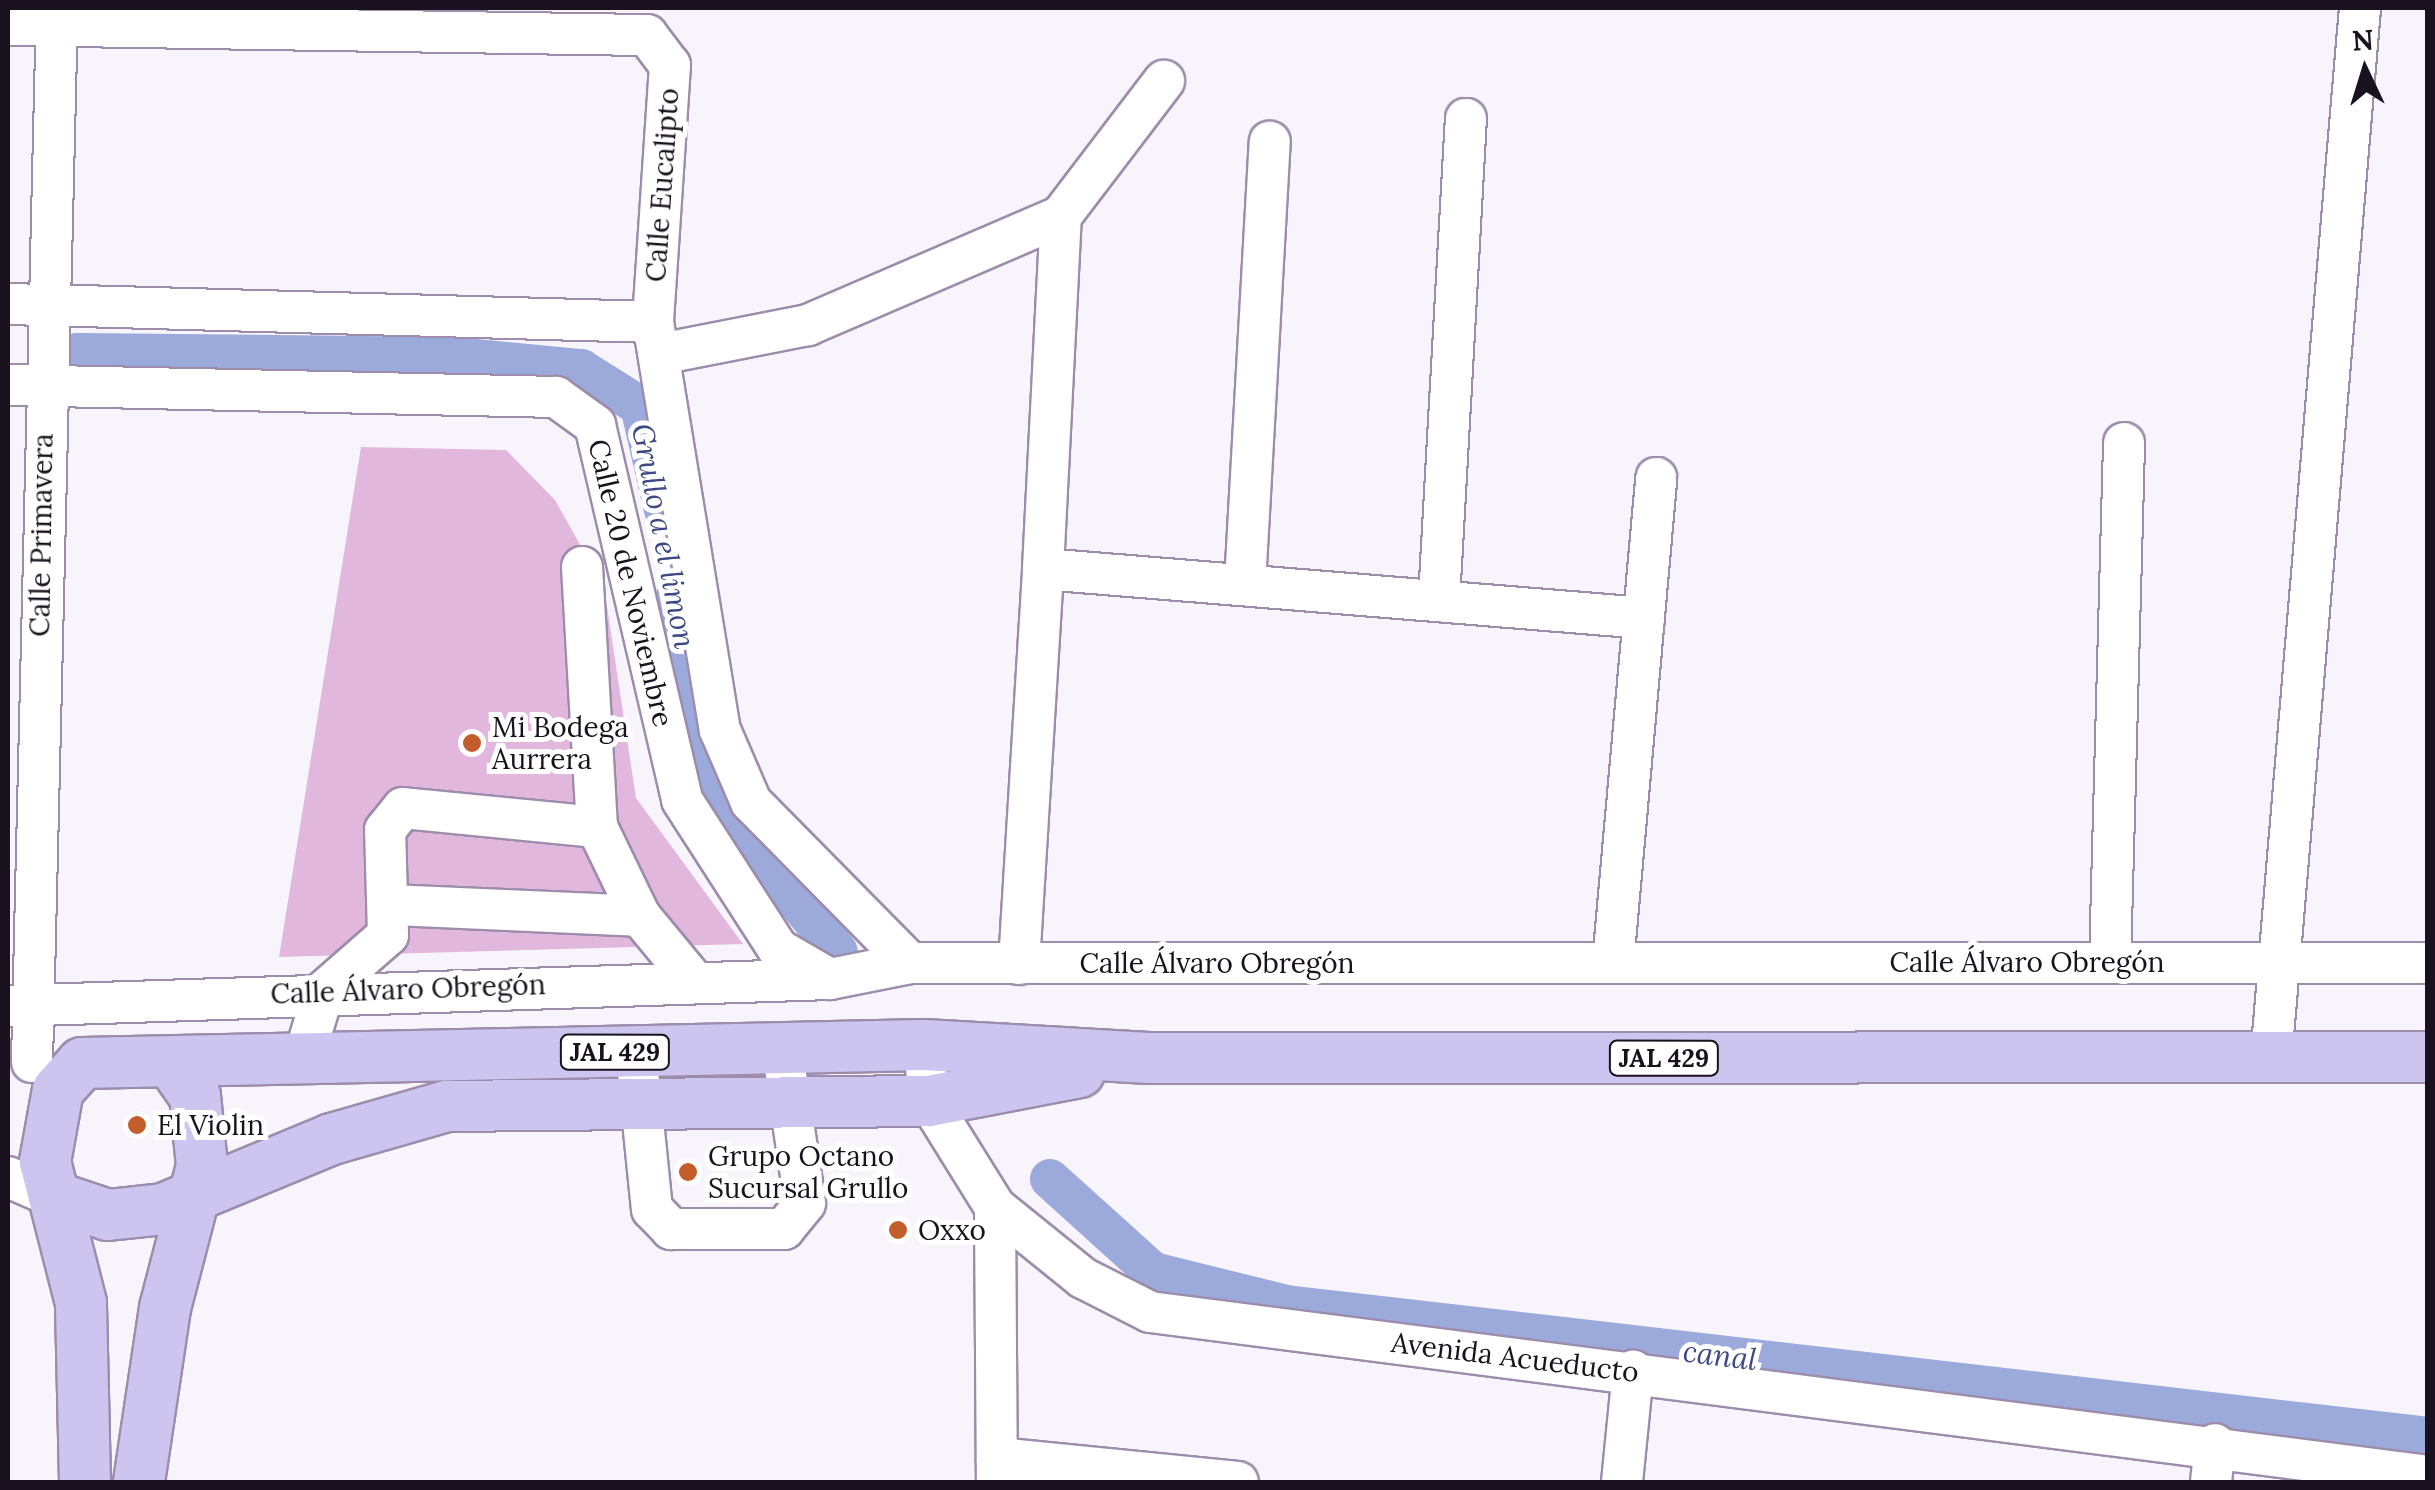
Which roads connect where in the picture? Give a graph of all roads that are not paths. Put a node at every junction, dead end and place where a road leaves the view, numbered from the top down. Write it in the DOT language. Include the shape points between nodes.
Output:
graph roads {
  1 [pos="10,8"];
  2 [pos="2360,8"];
  3 [pos="56,15"];
  4 [pos="8,25"];
  5 [pos="8,52"];
  6 [pos="1164,81"];
  7 [pos="1466,119"];
  8 [pos="1270,142"];
  9 [pos="1061,216"];
  10 [pos="8,304"];
  11 [pos="657,338"];
  12 [pos="39,353"];
  13 [pos="2124,444"];
  14 [pos="1656,478"];
  15 [pos="582,567"];
  16 [pos="1043,569"];
  17 [pos="1245,584"];
  18 [pos="1440,600"];
  19 [pos="1644,618"];
  20 [pos="23,702"];
  21 [pos="598,827"];
  22 [pos="392,905"];
  23 [pos="640,916"];
  24 [pos="2110,962"];
  25 [pos="2279,962"];
  26 [pos="1614,963"];
  27 [pos="2428,963"];
  28 [pos="910,964"];
  29 [pos="1019,964"];
  30 [pos="830,979"];
  31 [pos="693,980"];
  32 [pos="324,991"];
  33 [pos="19,1006"];
  34 [pos="924,1045"];
  35 [pos="782,1047"];
  36 [pos="636,1052"];
  37 [pos="2428,1057"];
  38 [pos="1149,1058"];
  39 [pos="2271,1059"];
  40 [pos="304,1060"];
  41 [pos="20,1062"];
  42 [pos="172,1062"];
  43 [pos="82,1064"];
  44 [pos="929,1101"];
  45 [pos="644,1102"];
  46 [pos="793,1102"];
  47 [pos="8,1177"];
  48 [pos="194,1196"];
  49 [pos="54,1197"];
  50 [pos="995,1207"];
  51 [pos="1633,1371"];
  52 [pos="2213,1463"];
  53 [pos="997,1470"];
  54 [pos="2428,1476"];
  55 [pos="85,1482"];
  56 [pos="139,1482"];
  57 [pos="1238,1482"];
  58 [pos="1622,1482"];
  1 -- 4 [label="street"];
  2 -- 25 [label="street"];
  3 -- 4 [label="street, Calle Eucalipto"];
  3 -- 11 [label="street, Calle Eucalipto" via="647,35 670,66"];
  3 -- 12 [label="street, Calle Primavera"];
  4 -- 5 [label="street"];
  6 -- 9 [label="street"];
  7 -- 18 [label="street"];
  8 -- 17 [label="street"];
  9 -- 11 [label="street, Calle 20 de Noviembre" via="808,325"];
  9 -- 16 [label="street"];
  10 -- 12 [label="street, Calle 20 de Noviembre"];
  11 -- 12 [label="street, Calle 20 de Noviembre"];
  11 -- 28 [label="street" via="720,730 751,802"];
  12 -- 20 [label="street, Calle Primavera"];
  12 -- 30 [label="street, Calle 20 de Noviembre" via="556,397 595,425 682,800 778,949"];
  13 -- 24 [label="street"];
  14 -- 19 [label="street"];
  15 -- 21 [label="street"];
  16 -- 17 [label="street"];
  16 -- 29 [label="street"];
  17 -- 18 [label="street"];
  18 -- 19 [label="street"];
  19 -- 26 [label="street"];
  20 -- 33 [label="street, Calle Primavera"];
  21 -- 22 [label="street" via="403,808 385,830"];
  21 -- 23 [label="street"];
  22 -- 23 [label="street"];
  22 -- 32 [label="street" via="388,935 369,961"];
  23 -- 31 [label="street"];
  24 -- 25 [label="street, Calle Álvaro Obregón"];
  24 -- 26 [label="street, Calle Álvaro Obregón"];
  25 -- 27 [label="street, Calle Álvaro Obregón"];
  25 -- 39 [label="street"];
  26 -- 29 [label="street, Calle Álvaro Obregón"];
  28 -- 29 [label="street, Calle Álvaro Obregón"];
  28 -- 30 [label="street, Calle Álvaro Obregón"];
  30 -- 31 [label="street, Calle Álvaro Obregón"];
  31 -- 32 [label="street, Calle Álvaro Obregón"];
  32 -- 33 [label="street, Calle Álvaro Obregón"];
  32 -- 40 [label="street"];
  33 -- 41 [label="street, Calle Primavera"];
  34 -- 35 [label="main road, JAL 429"];
  34 -- 38 [label="main road, JAL 429"];
  34 -- 44 [label="street"];
  35 -- 36 [label="main road, JAL 429"];
  35 -- 46 [label="street"];
  36 -- 40 [label="main road, JAL 429"];
  36 -- 45 [label="street"];
  37 -- 39 [label="main road, JAL 429"];
  38 -- 39 [label="main road, JAL 429"];
  38 -- 44 [label="main road, JAL 429"];
  40 -- 42 [label="main road, JAL 429"];
  41 -- 43 [label="street, JAL 429"];
  42 -- 43 [label="main road, JAL 429"];
  42 -- 48 [label="main road" via="204,1129"];
  43 -- 49 [label="main road" via="58,1090 48,1131"];
  44 -- 46 [label="main road, JAL 429"];
  44 -- 50 [label="street, Avenida Acueducto"];
  45 -- 46 [label="main road, JAL 429"];
  45 -- 46 [label="street" via="652,1209 672,1229 784,1229 805,1203"];
  45 -- 48 [label="main road, JAL 429" via="448,1106 332,1139"];
  47 -- 49 [label="street, JAL 429"];
  48 -- 49 [label="main road, JAL 429" via="108,1216"];
  48 -- 56 [label="main road" via="165,1308"];
  49 -- 55 [label="main road" via="80,1303"];
  50 -- 51 [label="street, Avenida Acueducto" via="1083,1278 1150,1312"];
  50 -- 53 [label="street"];
  51 -- 52 [label="street, Avenida Acueducto"];
  51 -- 58 [label="street"];
  52 -- 54 [label="street, Avenida Acueducto"];
  53 -- 57 [label="street"];
}
